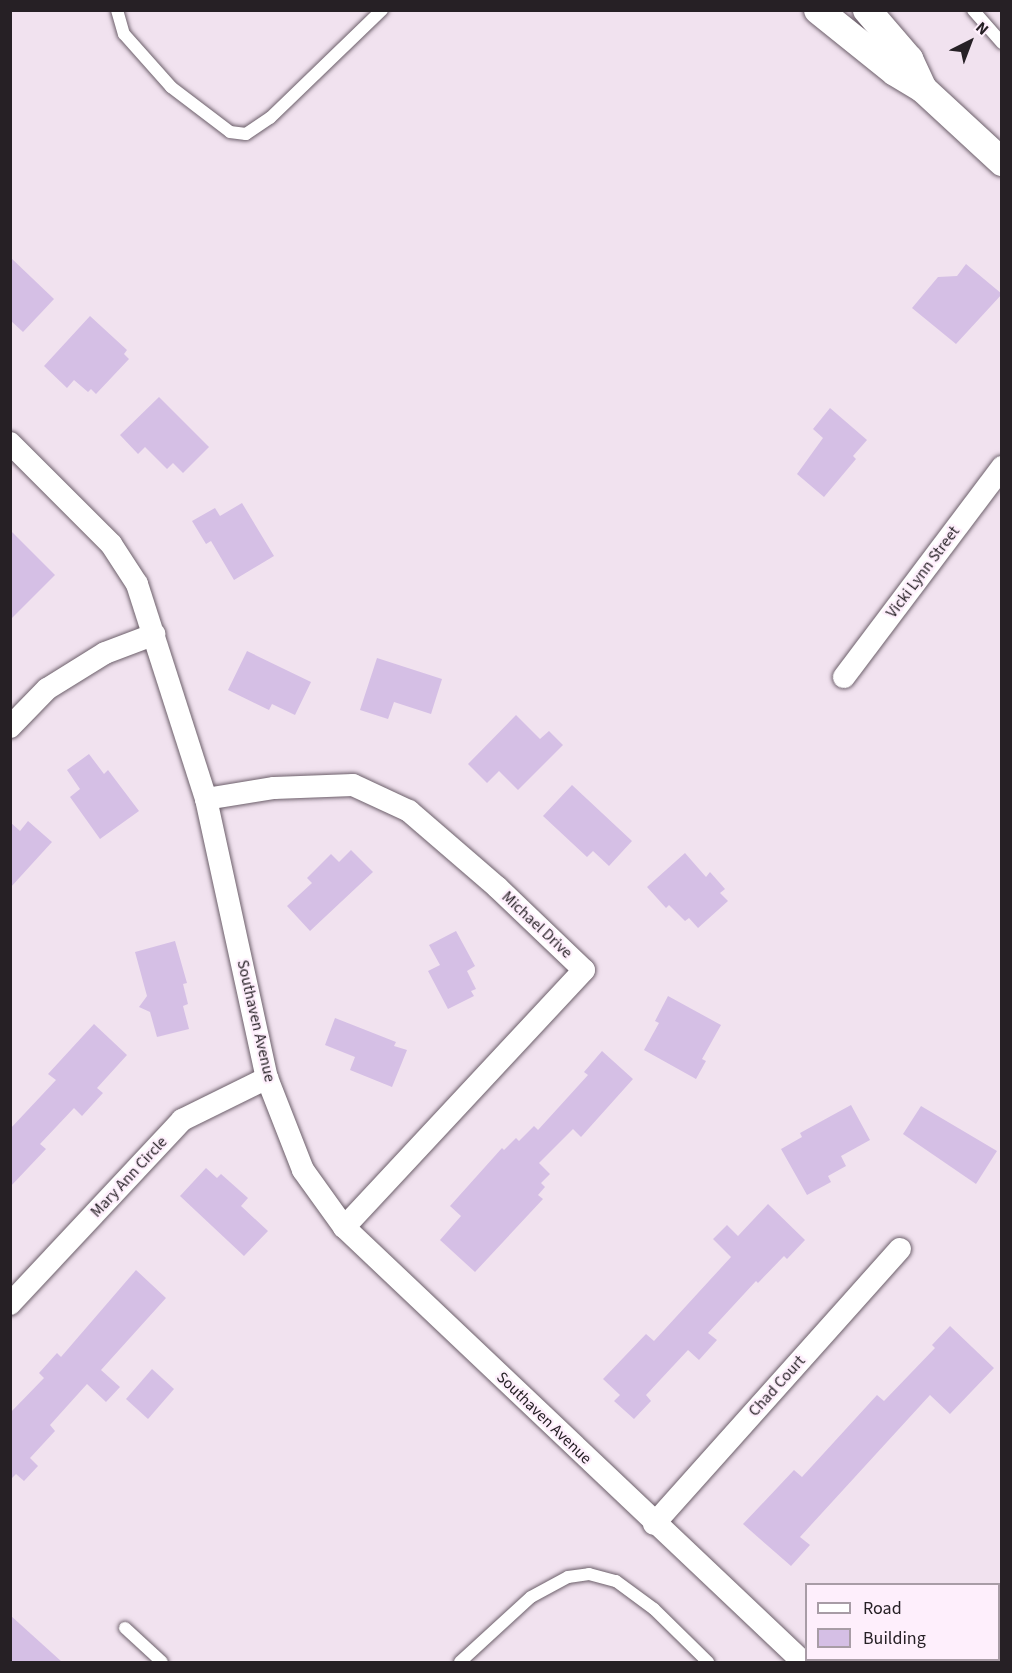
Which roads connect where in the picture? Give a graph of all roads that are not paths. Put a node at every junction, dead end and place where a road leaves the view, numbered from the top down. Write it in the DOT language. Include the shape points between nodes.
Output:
graph roads {
  1 [pos="117,10"];
  2 [pos="382,10"];
  3 [pos="818,10"];
  4 [pos="867,10"];
  5 [pos="973,10"];
  6 [pos="1002,43"];
  7 [pos="923,89"];
  8 [pos="1002,162"];
  9 [pos="10,443"];
  10 [pos="1002,467"];
  11 [pos="155,634"];
  12 [pos="844,677"];
  13 [pos="10,727"];
  14 [pos="206,799"];
  15 [pos="267,1078"];
  16 [pos="344,1227"];
  17 [pos="900,1249"];
  18 [pos="10,1304"];
  19 [pos="654,1524"];
  20 [pos="125,1628"];
  21 [pos="162,1662"];
  22 [pos="460,1662"];
  23 [pos="708,1662"];
  24 [pos="802,1662"];
  1 -- 2 [label="lane" via="124,34 171,87 230,132 246,134 270,118"];
  3 -- 7 [label="street" via="895,72"];
  4 -- 7 [label="street" via="909,59"];
  5 -- 6 [label="lane"];
  7 -- 8 [label="street"];
  9 -- 11 [label="street, Southaven Avenue" via="111,544 137,584"];
  10 -- 12 [label="street, Vicki Lynn Street"];
  11 -- 13 [label="street" via="105,653 47,689"];
  11 -- 14 [label="street, Southaven Avenue"];
  14 -- 15 [label="street, Southaven Avenue"];
  14 -- 16 [label="street, Michael Drive" via="274,788 354,786 381,798 409,811 584,970"];
  15 -- 16 [label="street, Southaven Avenue" via="303,1170"];
  15 -- 18 [label="street, Mary Ann Circle" via="182,1120"];
  16 -- 19 [label="street, Southaven Avenue"];
  17 -- 19 [label="street, Chad Court"];
  19 -- 24 [label="street, Southaven Avenue"];
  20 -- 21 [label="lane"];
  22 -- 23 [label="lane" via="531,1597 568,1577 589,1574 616,1581 654,1609"];
}
